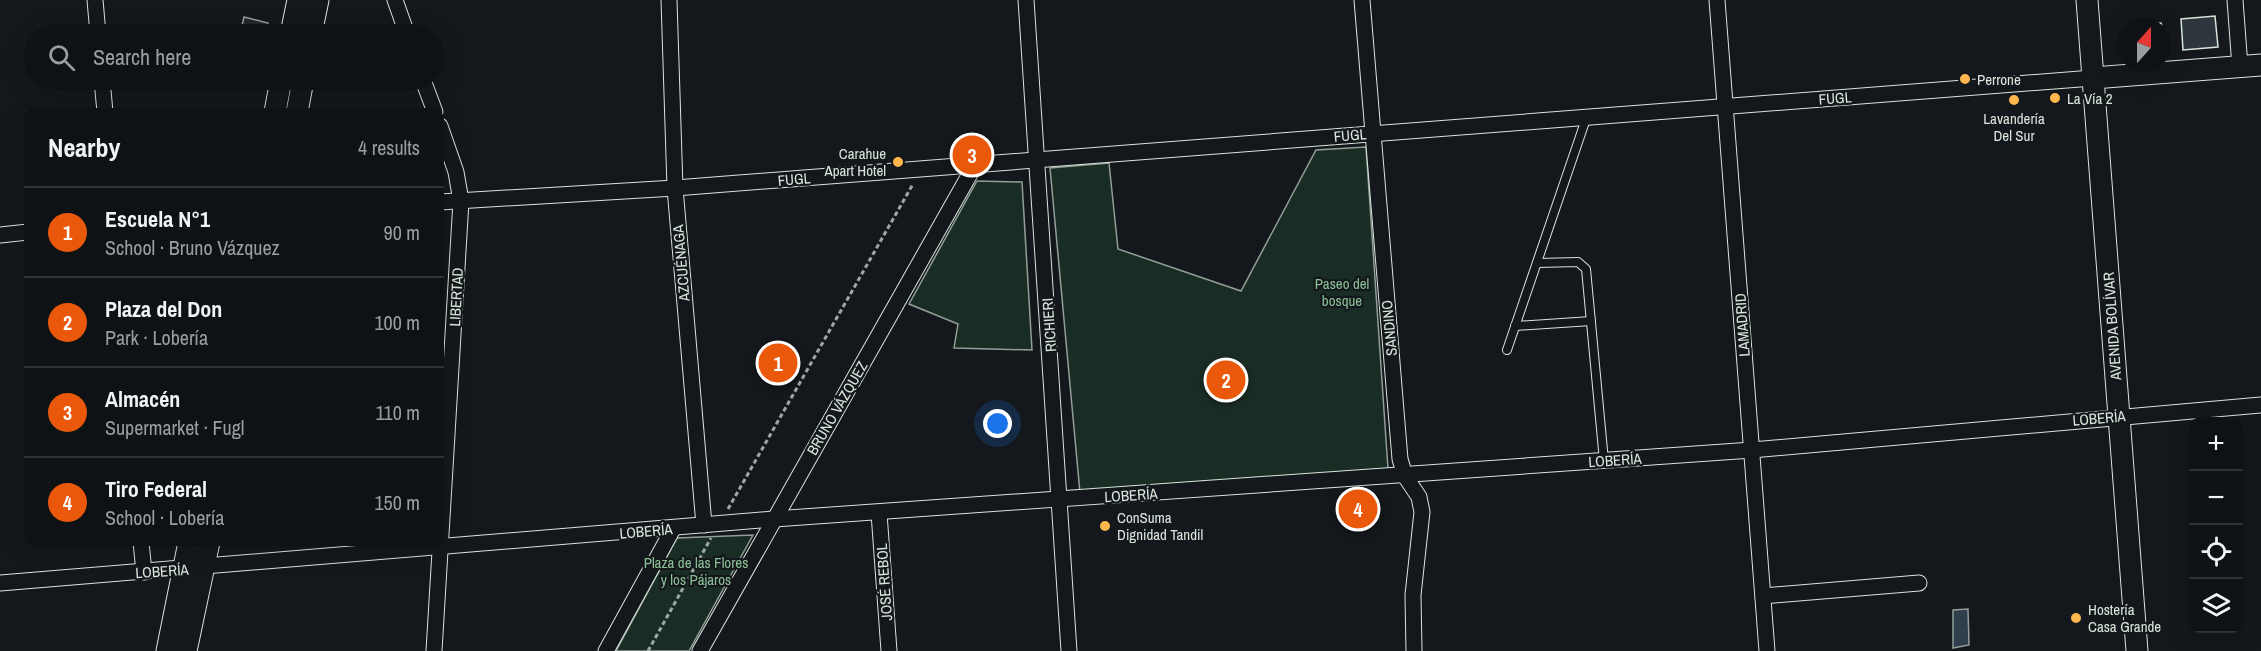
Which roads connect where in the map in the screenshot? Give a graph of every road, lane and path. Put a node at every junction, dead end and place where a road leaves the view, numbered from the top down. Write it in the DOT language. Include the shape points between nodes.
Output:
graph roads {
  1 [pos="95,0"];
  2 [pos="298,0"];
  3 [pos="318,0"];
  4 [pos="395,0"];
  5 [pos="669,0"];
  6 [pos="1026,0"];
  7 [pos="1362,0"];
  8 [pos="1717,0"];
  9 [pos="2087,0"];
  10 [pos="2235,0"];
  11 [pos="97,24"];
  12 [pos="293,24"];
  13 [pos="313,24"];
  14 [pos="403,24"];
  15 [pos="2261,65"];
  16 [pos="2240,67"];
  17 [pos="2093,78"];
  18 [pos="103,90"];
  19 [pos="279,90"];
  20 [pos="301,90"];
  21 [pos="427,90"];
  22 [pos="1725,106"];
  23 [pos="105,108"];
  24 [pos="276,108"];
  25 [pos="298,108"];
  26 [pos="434,108"];
  27 [pos="1587,116"];
  28 [pos="1372,133"];
  29 [pos="444,138"];
  30 [pos="1038,160"];
  31 [pos="975,165"];
  32 [pos="921,169"];
  33 [pos="675,189"];
  34 [pos="461,201"];
  35 [pos="444,202"];
  36 [pos="24,232"];
  37 [pos="0,235"];
  38 [pos="1537,263"];
  39 [pos="1591,321"];
  40 [pos="1515,326"];
  41 [pos="1507,350"];
  42 [pos="2261,405"];
  43 [pos="2119,417"];
  44 [pos="1752,450"];
  45 [pos="1604,461"];
  46 [pos="1405,476"];
  47 [pos="1059,500"];
  48 [pos="444,511"];
  49 [pos="879,513"];
  50 [pos="774,519"];
  51 [pos="712,524"];
  52 [pos="673,529"];
  53 [pos="141,546"];
  54 [pos="190,546"];
  55 [pos="207,546"];
  56 [pos="442,548"];
  57 [pos="194,568"];
  58 [pos="144,572"];
  59 [pos="0,583"];
  60 [pos="1919,583"];
  61 [pos="1763,596"];
  62 [pos="166,651"];
  63 [pos="186,651"];
  64 [pos="434,651"];
  65 [pos="606,651"];
  66 [pos="648,651"];
  67 [pos="700,651"];
  68 [pos="889,651"];
  69 [pos="1069,651"];
  70 [pos="1414,651"];
  71 [pos="1767,651"];
  72 [pos="2137,651"];
  1 -- 11 [label="street"];
  2 -- 12 [label="main road"];
  3 -- 13 [label="main road"];
  4 -- 14 [label="street"];
  5 -- 33 [label="street, AZCUÉNAGA"];
  6 -- 30 [label="street, RICHIERI"];
  7 -- 28 [label="street, SANDINO"];
  8 -- 22 [label="street, LAMADRID"];
  9 -- 17 [label="main road, AVENIDA BOLÍVAR"];
  10 -- 16 [label="street"];
  15 -- 16 [label="main road, FUGL"];
  16 -- 17 [label="main road, FUGL"];
  17 -- 22 [label="street, FUGL"];
  17 -- 43 [label="main road, AVENIDA BOLÍVAR"];
  18 -- 23 [label="street"];
  19 -- 24 [label="main road"];
  20 -- 25 [label="main road"];
  21 -- 26 [label="street"];
  22 -- 27 [label="street, FUGL"];
  22 -- 44 [label="street, LAMADRID"];
  27 -- 28 [label="street, FUGL"];
  27 -- 38 [label="lane"];
  28 -- 30 [label="street, FUGL"];
  28 -- 46 [label="street, SANDINO" via="1400,459"];
  29 -- 34 [label="street, LIBERTAD"];
  30 -- 31 [label="street, FUGL"];
  30 -- 47 [label="street, RICHIERI"];
  31 -- 32 [label="street, FUGL"];
  31 -- 50 [label="street, BRUNO VÁZQUEZ"];
  32 -- 33 [label="street, FUGL"];
  32 -- 51 [label="path"];
  33 -- 34 [label="street, FUGL"];
  33 -- 51 [label="street, AZCUÉNAGA"];
  34 -- 35 [label="street, FUGL"];
  34 -- 48 [label="street, LIBERTAD"];
  36 -- 37 [label="street"];
  38 -- 39 [label="lane" via="1578,262 1586,269"];
  38 -- 40 [label="lane"];
  39 -- 40 [label="lane"];
  39 -- 45 [label="lane"];
  40 -- 41 [label="lane"];
  42 -- 43 [label="street, LOBERÍA"];
  43 -- 44 [label="street, LOBERÍA"];
  43 -- 72 [label="main road, AVENIDA BOLÍVAR"];
  44 -- 45 [label="street, LOBERÍA"];
  44 -- 61 [label="street, LAMADRID"];
  45 -- 46 [label="street, LOBERÍA"];
  46 -- 47 [label="street, LOBERÍA"];
  46 -- 70 [label="street, SANDINO" via="1419,497 1422,512 1413,595"];
  47 -- 49 [label="street, LOBERÍA"];
  47 -- 69 [label="street, RICHIERI"];
  49 -- 50 [label="street, LOBERÍA"];
  49 -- 68 [label="street, JOSÉ REBOL"];
  50 -- 51 [label="street, LOBERÍA"];
  50 -- 67 [label="street, BRUNO VÁZQUEZ"];
  51 -- 52 [label="street, LOBERÍA"];
  51 -- 66 [label="path"];
  52 -- 56 [label="street, LOBERÍA"];
  52 -- 65 [label="street"];
  53 -- 58 [label="street"];
  54 -- 57 [label="main road"];
  55 -- 57 [label="main road"];
  56 -- 57 [label="street, LOBERÍA"];
  56 -- 64 [label="street, LIBERTAD"];
  57 -- 58 [label="street, LOBERÍA"];
  57 -- 62 [label="main road"];
  57 -- 63 [label="main road"];
  58 -- 59 [label="street, LOBERÍA"];
  60 -- 61 [label="street"];
  61 -- 71 [label="street, LAMADRID"];
}
